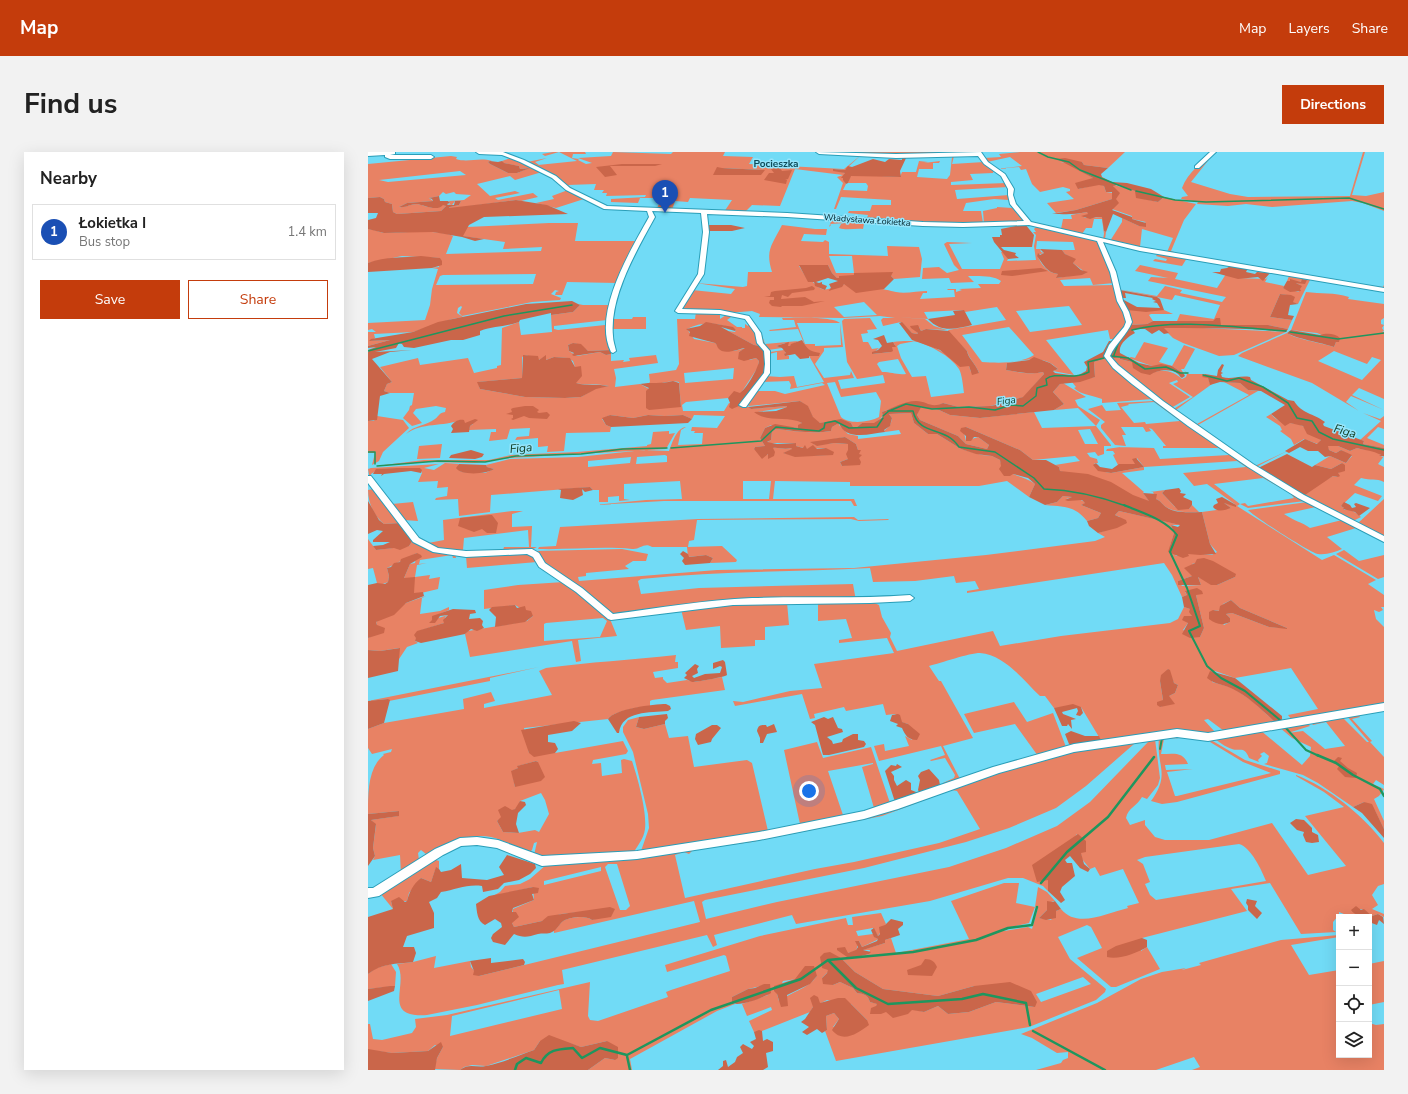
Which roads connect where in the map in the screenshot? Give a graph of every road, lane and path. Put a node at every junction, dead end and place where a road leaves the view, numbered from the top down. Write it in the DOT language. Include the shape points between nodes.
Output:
graph roads {
  1 [pos="481,152"];
  2 [pos="819,152"];
  3 [pos="1213,152"];
  4 [pos="388,153"];
  5 [pos="395,153"];
  6 [pos="978,153"];
  7 [pos="368,154"];
  8 [pos="431,157"];
  9 [pos="1197,167"];
  10 [pos="649,210"];
  11 [pos="704,211"];
  12 [pos="1029,223"];
  13 [pos="1099,240"];
  14 [pos="1384,290"];
  15 [pos="613,351"];
  16 [pos="743,406"];
  17 [pos="368,478"];
  18 [pos="1384,539"];
  19 [pos="910,598"];
  20 [pos="1384,707"];
  21 [pos="368,893"];
  1 -- 10 [label="street, Władysława Łokietka" via="504,154 522,161 554,176 568,189 606,208"];
  2 -- 6 [label="street" via="902,156"];
  3 -- 9 [label="street"];
  4 -- 5 [label="street"];
  4 -- 7 [label="street"];
  4 -- 8 [label="street" via="387,156 390,157"];
  6 -- 12 [label="street" via="986,163 1003,175 1011,189 1012,204"];
  10 -- 11 [label="street, Władysława Łokietka"];
  10 -- 15 [label="street" via="652,217 618,285 609,326"];
  11 -- 12 [label="street, Władysława Łokietka" via="923,224"];
  11 -- 16 [label="street" via="706,232 701,274 678,311 720,312 747,318 758,333 760,343 767,351 767,373"];
  12 -- 13 [label="street, Władysława Łokietka"];
  13 -- 14 [label="street, Władysława Łokietka"];
  13 -- 18 [label="street" via="1113,272 1120,301 1129,322 1112,345 1107,356 1109,361 1156,400 1254,468 1303,498"];
  17 -- 19 [label="street" via="416,540 436,550 466,554 529,551 548,569 579,590 611,617 716,603 856,602"];
  20 -- 21 [label="street" via="1208,737 1177,733 1074,748 997,770 864,815 759,836 637,855 542,861 498,844 460,842 439,852 375,892"];
}
